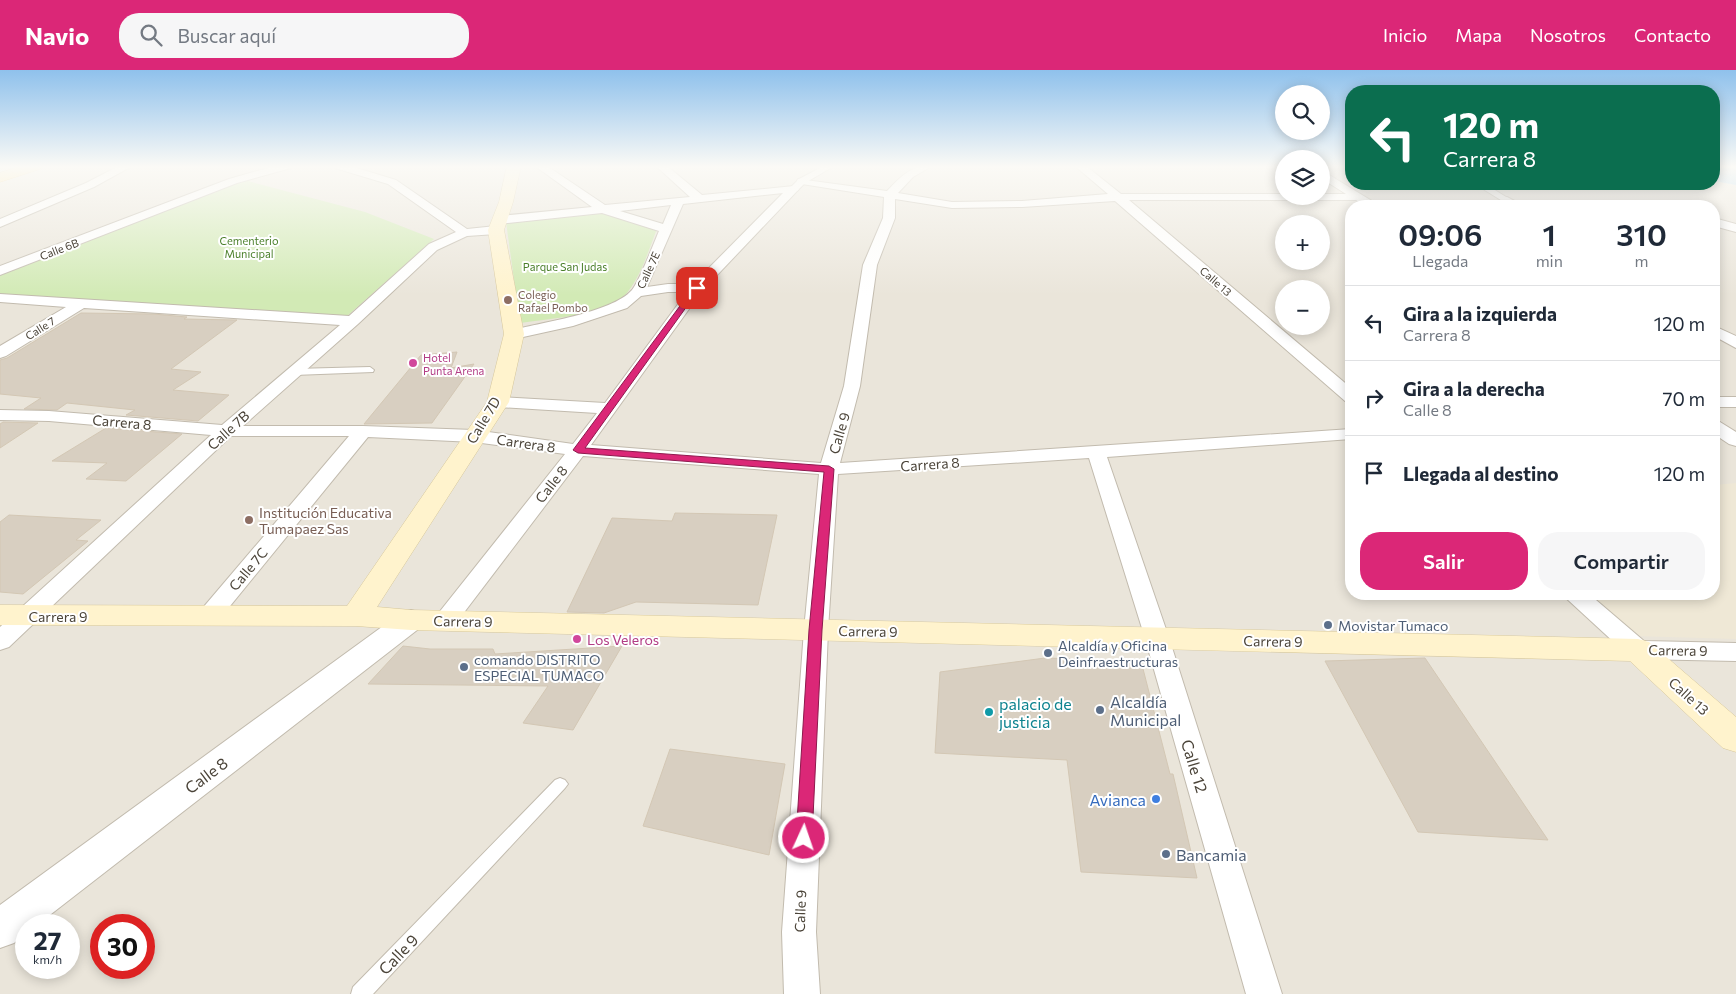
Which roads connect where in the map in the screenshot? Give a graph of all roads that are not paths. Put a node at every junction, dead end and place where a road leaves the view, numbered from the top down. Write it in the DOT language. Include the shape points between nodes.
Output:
graph roads {
  1 [pos="31,209"];
  2 [pos="162,209"];
  3 [pos="431,209"];
  4 [pos="503,209"];
  5 [pos="604,209"];
  6 [pos="675,209"];
  7 [pos="774,209"];
  8 [pos="889,209"];
  9 [pos="1132,209"];
  10 [pos="0,223"];
  11 [pos="1720,224"];
  12 [pos="497,225"];
  13 [pos="1736,228"];
  14 [pos="666,229"];
  15 [pos="465,233"];
  16 [pos="0,272"];
  17 [pos="697,288"];
  18 [pos="641,292"];
  19 [pos="0,298"];
  20 [pos="686,302"];
  21 [pos="80,304"];
  22 [pos="353,321"];
  23 [pos="514,334"];
  24 [pos="0,353"];
  25 [pos="370,370"];
  26 [pos="294,372"];
  27 [pos="1345,392"];
  28 [pos="498,402"];
  29 [pos="1720,402"];
  30 [pos="1736,402"];
  31 [pos="610,408"];
  32 [pos="0,415"];
  33 [pos="1720,430"];
  34 [pos="226,431"];
  35 [pos="363,431"];
  36 [pos="1345,434"];
  37 [pos="474,436"];
  38 [pos="1736,440"];
  39 [pos="578,450"];
  40 [pos="1096,452"];
  41 [pos="829,469"];
  42 [pos="1582,600"];
  43 [pos="14,616"];
  44 [pos="209,616"];
  45 [pos="356,616"];
  46 [pos="411,620"];
  47 [pos="445,621"];
  48 [pos="816,630"];
  49 [pos="1157,638"];
  50 [pos="0,640"];
  51 [pos="1638,650"];
  52 [pos="1736,652"];
  53 [pos="1736,738"];
  54 [pos="560,784"];
  55 [pos="0,929"];
  56 [pos="360,994"];
  57 [pos="802,994"];
  58 [pos="1264,994"];
  1 -- 10 [label="street"];
  2 -- 16 [label="street, Calle 6B"];
  3 -- 15 [label="street"];
  4 -- 12 [label="main road, Calle 7D"];
  5 -- 12 [label="street, Calle 7B"];
  5 -- 14 [label="street"];
  6 -- 14 [label="street, Calle 7E"];
  7 -- 17 [label="street, Calle 8"];
  8 -- 41 [label="street, Calle 9" via="889,218 870,265 852,386"];
  9 -- 27 [label="street, Calle 13"];
  11 -- 13 [label="street"];
  12 -- 15 [label="street, Calle 7B"];
  12 -- 23 [label="main road, Calle 7D"];
  14 -- 18 [label="street, Calle 7E"];
  15 -- 22 [label="street, Calle 7B" via="433,247"];
  17 -- 18 [label="street"];
  17 -- 20 [label="street, Calle 8"];
  18 -- 20 [label="street" via="659,301"];
  18 -- 23 [label="street, Calle 7E" via="622,305 568,323"];
  19 -- 21 [label="street"];
  20 -- 31 [label="street, Calle 8"];
  21 -- 22 [label="street"];
  21 -- 24 [label="street, Calle 7"];
  22 -- 26 [label="street, Calle 7B"];
  23 -- 28 [label="main road, Calle 7D"];
  25 -- 26 [label="lane"];
  26 -- 34 [label="street, Calle 7B"];
  28 -- 31 [label="street"];
  28 -- 37 [label="main road, Calle 7D"];
  29 -- 30 [label="street"];
  31 -- 39 [label="street, Calle 8"];
  32 -- 34 [label="street, Carrera 8"];
  33 -- 38 [label="street"];
  34 -- 35 [label="street, Carrera 8"];
  34 -- 43 [label="street, Calle 7B"];
  35 -- 37 [label="street, Carrera 8"];
  35 -- 44 [label="street, Calle 7C"];
  36 -- 40 [label="street, Carrera 8"];
  37 -- 39 [label="street, Carrera 8"];
  37 -- 45 [label="main road, Calle 7D"];
  39 -- 41 [label="street, Carrera 8"];
  39 -- 47 [label="street, Calle 8"];
  40 -- 41 [label="street, Carrera 8"];
  40 -- 49 [label="street, Calle 12"];
  41 -- 48 [label="street, Calle 9"];
  42 -- 51 [label="street, Calle 13"];
  43 -- 44 [label="main road, Carrera 9"];
  43 -- 50 [label="street, Calle 7B"];
  44 -- 45 [label="main road, Carrera 9"];
  45 -- 46 [label="main road, Carrera 9"];
  46 -- 47 [label="main road, Carrera 9"];
  46 -- 55 [label="street, Calle 8"];
  47 -- 48 [label="main road, Carrera 9"];
  48 -- 49 [label="main road, Carrera 9"];
  48 -- 57 [label="street, Calle 9" via="799,932"];
  49 -- 51 [label="main road, Carrera 9"];
  49 -- 58 [label="street, Calle 12"];
  51 -- 52 [label="street, Carrera 9"];
  51 -- 53 [label="main road, Calle 13"];
  54 -- 56 [label="lane, Calle 9"];
}
